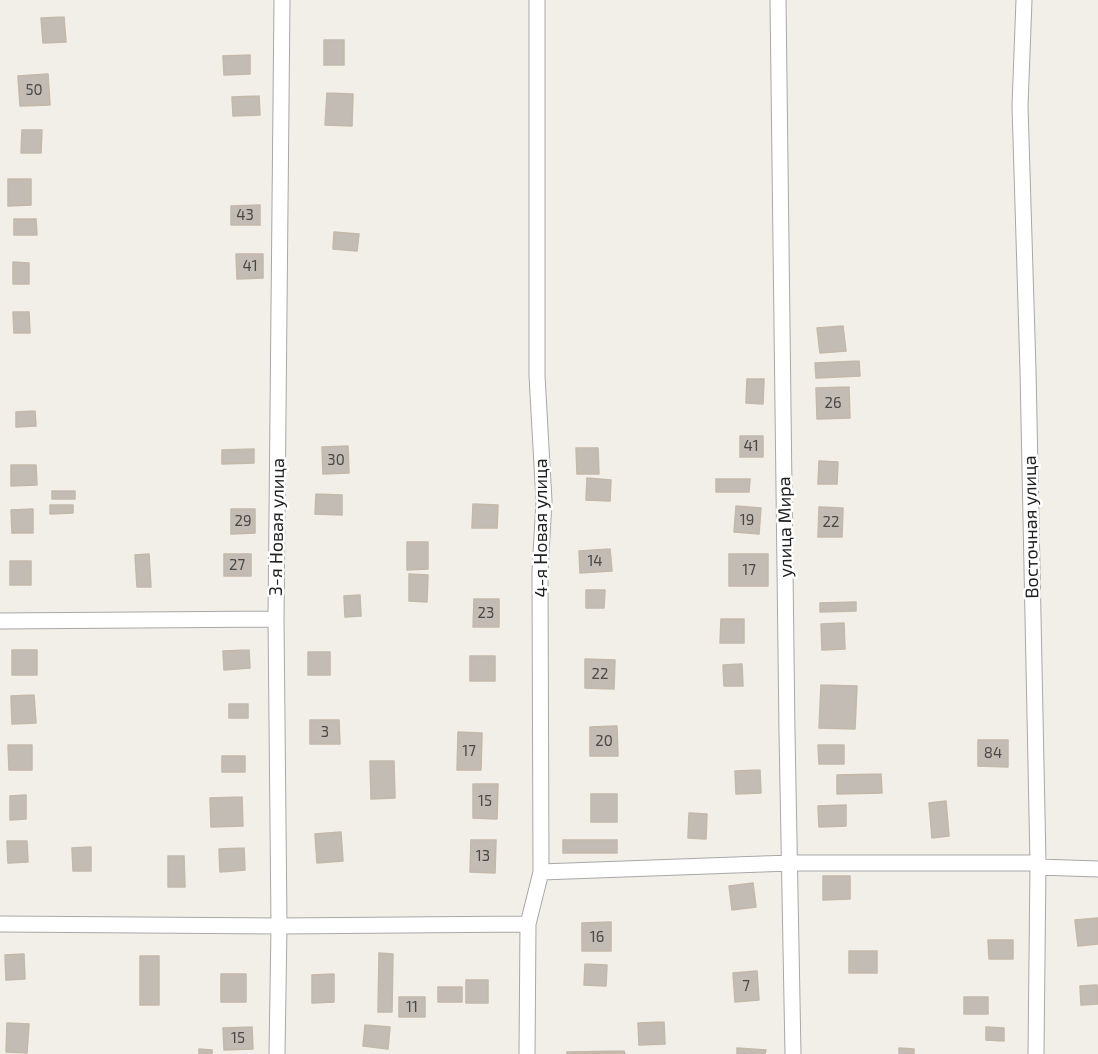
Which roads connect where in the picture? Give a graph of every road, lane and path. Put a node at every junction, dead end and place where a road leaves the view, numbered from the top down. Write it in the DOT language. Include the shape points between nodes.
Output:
graph roads {
  1 [pos="282,0"];
  2 [pos="537,0"];
  3 [pos="778,0"];
  4 [pos="1024,0"];
  5 [pos="276,619"];
  6 [pos="0,621"];
  7 [pos="790,863"];
  8 [pos="1038,865"];
  9 [pos="1098,869"];
  10 [pos="541,872"];
  11 [pos="0,924"];
  12 [pos="528,924"];
  13 [pos="279,926"];
  14 [pos="277,1054"];
  15 [pos="527,1054"];
  16 [pos="793,1054"];
  17 [pos="1036,1054"];
  1 -- 5 [label="street, 3-я Новая улица"];
  2 -- 10 [label="street, 4-я Новая улица" via="537,376 544,501 540,572"];
  3 -- 7 [label="street, улица Мира"];
  4 -- 8 [label="street, Восточная улица" via="1020,106"];
  5 -- 6 [label="street"];
  5 -- 13 [label="street, 3-я Новая улица"];
  7 -- 8 [label="street"];
  7 -- 10 [label="street"];
  7 -- 16 [label="street, улица Мира"];
  8 -- 9 [label="street"];
  8 -- 17 [label="street, Восточная улица"];
  10 -- 12 [label="street, 4-я Новая улица"];
  11 -- 13 [label="street"];
  12 -- 13 [label="street"];
  12 -- 15 [label="street, 4-я Новая улица"];
  13 -- 14 [label="street, 3-я Новая улица"];
}
